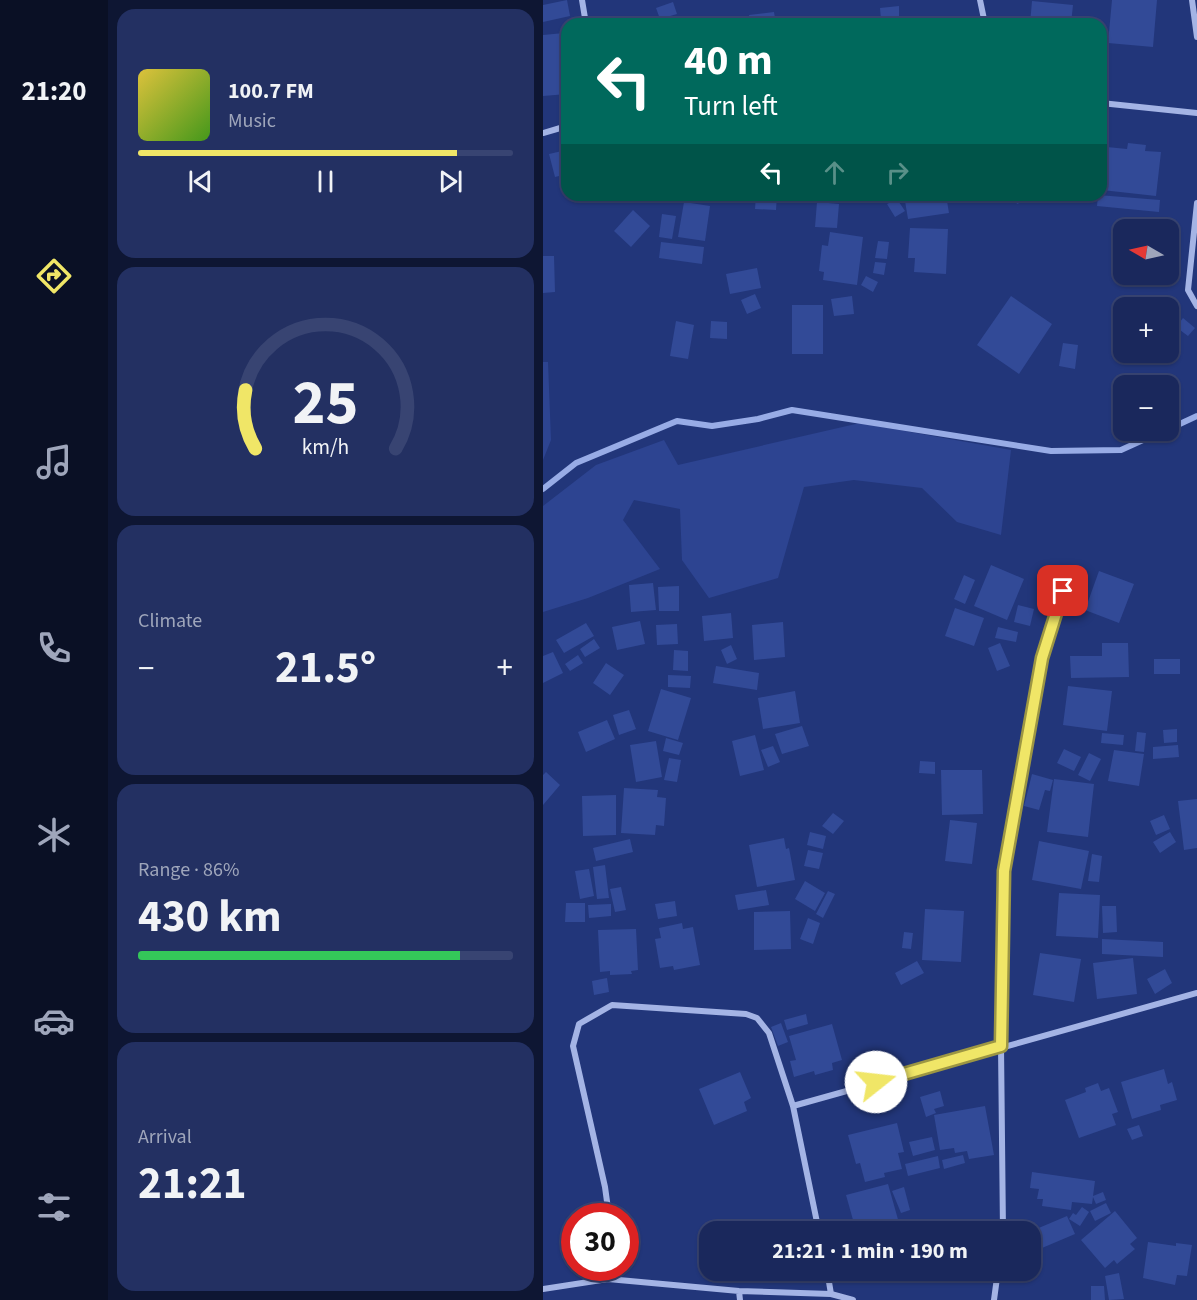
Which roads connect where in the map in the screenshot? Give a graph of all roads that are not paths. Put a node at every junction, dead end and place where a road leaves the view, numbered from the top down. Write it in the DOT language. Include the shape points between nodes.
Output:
graph roads {
  1 [pos="582,0"];
  2 [pos="980,0"];
  3 [pos="1192,0"];
  4 [pos="585,18"];
  5 [pos="984,18"];
  6 [pos="1197,37"];
  7 [pos="1107,104"];
  8 [pos="1197,113"];
  9 [pos="561,128"];
  10 [pos="543,134"];
  11 [pos="1197,203"];
  12 [pos="1197,306"];
  13 [pos="1063,591"];
  14 [pos="1197,993"];
  15 [pos="1001,1046"];
  16 [pos="793,1106"];
  17 [pos="607,1203"];
  18 [pos="817,1221"];
  19 [pos="1003,1221"];
  20 [pos="596,1281"];
  21 [pos="630,1281"];
  22 [pos="829,1281"];
  23 [pos="997,1281"];
  24 [pos="543,1290"];
  25 [pos="739,1291"];
  26 [pos="831,1294"];
  27 [pos="740,1300"];
  28 [pos="853,1300"];
  29 [pos="995,1300"];
  1 -- 4 [label="street"];
  2 -- 5 [label="street"];
  3 -- 6 [label="street"];
  7 -- 8 [label="street"];
  9 -- 10 [label="street"];
  11 -- 12 [label="street" via="1188,290"];
  13 -- 15 [label="street" via="1042,658 1004,871"];
  14 -- 15 [label="street"];
  15 -- 16 [label="street"];
  15 -- 19 [label="street"];
  16 -- 17 [label="street" via="769,1033 757,1018 746,1014 612,1005 579,1024 573,1046"];
  16 -- 18 [label="street"];
  20 -- 24 [label="street"];
  21 -- 25 [label="street"];
  22 -- 26 [label="street"];
  23 -- 29 [label="street"];
  25 -- 26 [label="street"];
  25 -- 27 [label="street"];
  26 -- 28 [label="street"];
}
